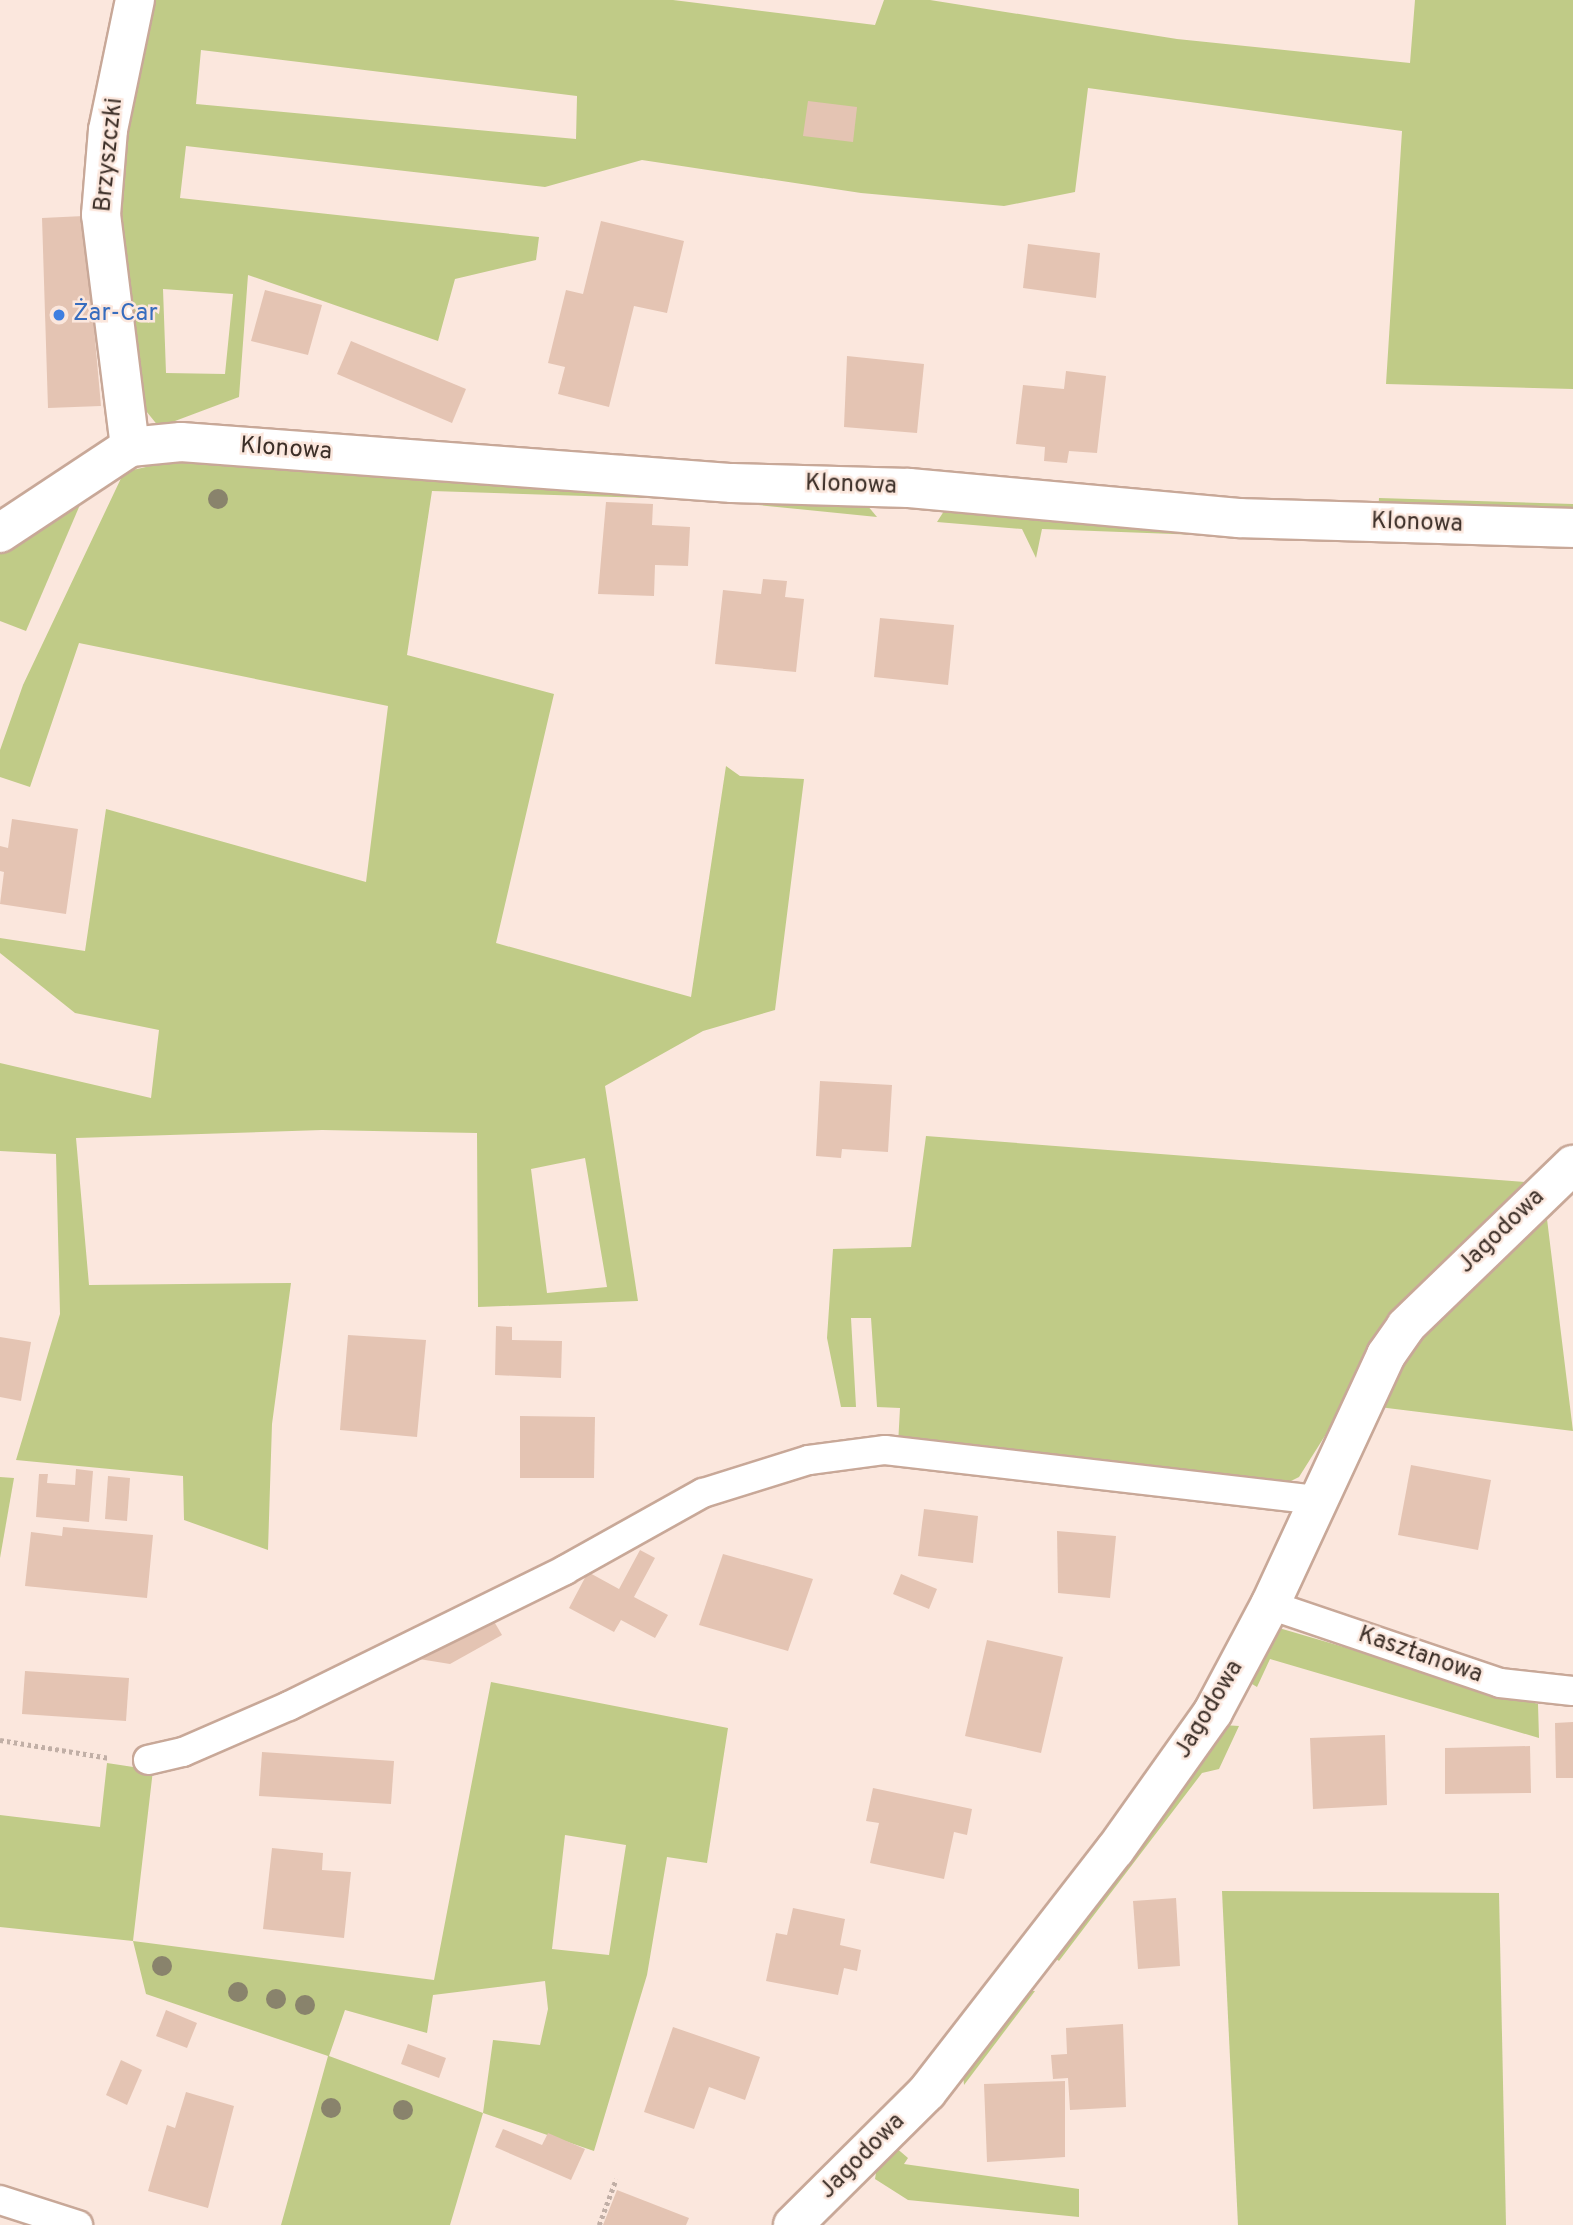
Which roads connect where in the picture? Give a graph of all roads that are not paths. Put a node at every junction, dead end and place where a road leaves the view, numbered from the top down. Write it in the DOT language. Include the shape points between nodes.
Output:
graph roads {
  1 [pos="135,0"];
  2 [pos="130,447"];
  3 [pos="1573,528"];
  4 [pos="0,533"];
  5 [pos="1573,1165"];
  6 [pos="1318,1500"];
  7 [pos="1270,1605"];
  8 [pos="1573,1691"];
  9 [pos="148,1760"];
  10 [pos="0,2200"];
  11 [pos="78,2225"];
  12 [pos="793,2225"];
  1 -- 2 [label="street, Brzyszczki" via="108,130 102,215"];
  2 -- 3 [label="street, Klonowa" via="181,442 732,483 909,488 1239,518"];
  2 -- 4 [label="street"];
  5 -- 6 [label="street, Jagodowa" via="1406,1326 1386,1355"];
  6 -- 7 [label="street, Jagodowa"];
  6 -- 9 [label="lane" via="885,1450 809,1460 703,1493 565,1570 289,1706 183,1752"];
  7 -- 8 [label="lane, Kasztanowa" via="1500,1683"];
  7 -- 12 [label="street, Jagodowa" via="1213,1712 1100,1870 927,2092"];
  10 -- 11 [label="lane"];
}
